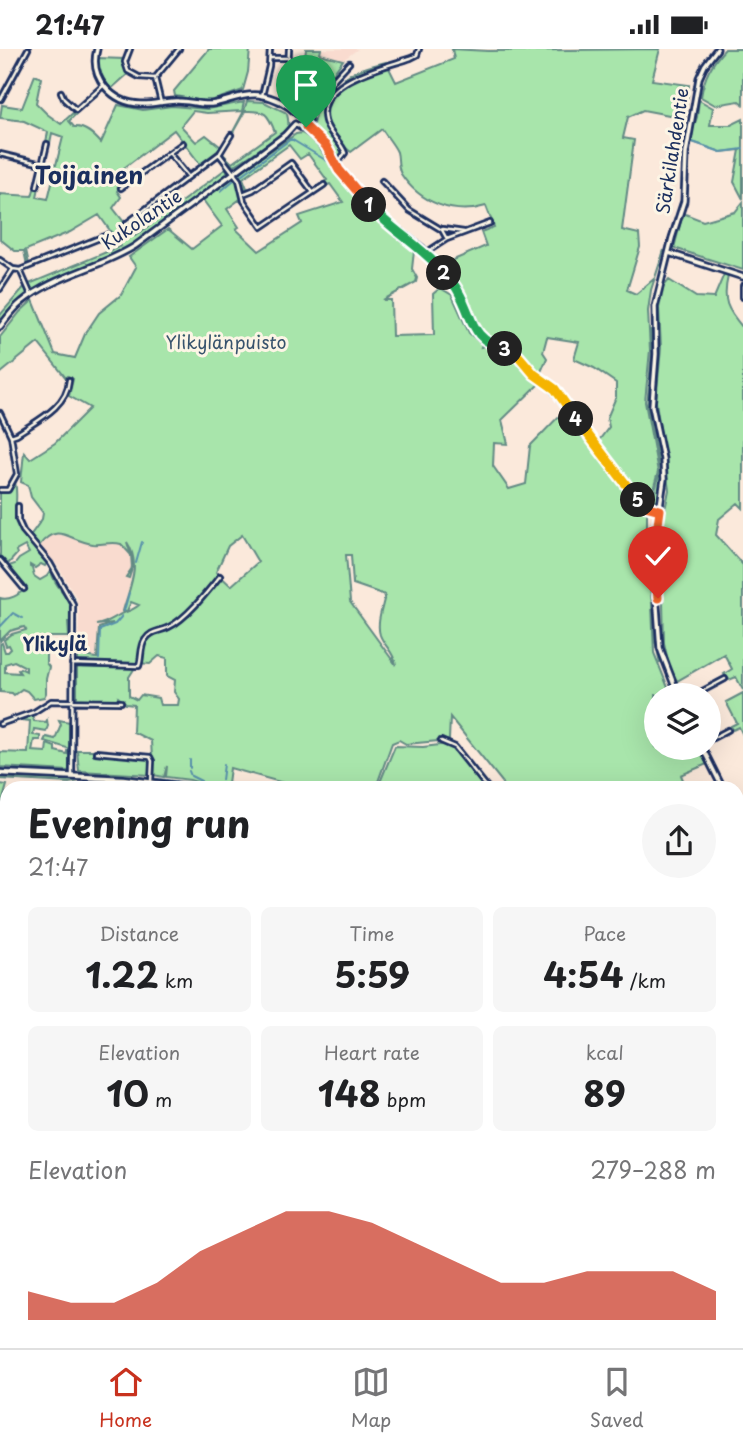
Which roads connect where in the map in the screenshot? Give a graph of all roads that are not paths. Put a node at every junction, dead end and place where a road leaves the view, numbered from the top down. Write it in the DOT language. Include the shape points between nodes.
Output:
graph roads {
  1 [pos="28,49"];
  2 [pos="97,49"];
  3 [pos="130,49"];
  4 [pos="179,49"];
  5 [pos="270,49"];
  6 [pos="289,49"];
  7 [pos="419,49"];
  8 [pos="717,49"];
  9 [pos="270,58"];
  10 [pos="289,58"];
  11 [pos="349,63"];
  12 [pos="155,78"];
  13 [pos="104,85"];
  14 [pos="61,92"];
  15 [pos="283,92"];
  16 [pos="262,96"];
  17 [pos="1,99"];
  18 [pos="160,103"];
  19 [pos="297,114"];
  20 [pos="307,115"];
  21 [pos="295,124"];
  22 [pos="306,127"];
  23 [pos="231,135"];
  24 [pos="183,143"];
  25 [pos="47,144"];
  26 [pos="169,153"];
  27 [pos="0,154"];
  28 [pos="219,154"];
  29 [pos="335,164"];
  30 [pos="42,165"];
  31 [pos="233,172"];
  32 [pos="188,176"];
  33 [pos="382,181"];
  34 [pos="324,185"];
  35 [pos="37,186"];
  36 [pos="121,188"];
  37 [pos="312,191"];
  38 [pos="243,194"];
  39 [pos="127,223"];
  40 [pos="490,223"];
  41 [pos="442,230"];
  42 [pos="464,232"];
  43 [pos="107,235"];
  44 [pos="447,239"];
  45 [pos="426,253"];
  46 [pos="669,253"];
  47 [pos="0,260"];
  48 [pos="13,269"];
  49 [pos="20,270"];
  50 [pos="743,277"];
  51 [pos="743,286"];
  52 [pos="0,289"];
  53 [pos="31,295"];
  54 [pos="743,297"];
  55 [pos="0,327"];
  56 [pos="69,380"];
  57 [pos="0,413"];
  58 [pos="11,436"];
  59 [pos="0,490"];
  60 [pos="18,506"];
  61 [pos="660,510"];
  62 [pos="0,560"];
  63 [pos="220,576"];
  64 [pos="24,589"];
  65 [pos="72,664"];
  66 [pos="725,679"];
  67 [pos="673,683"];
  68 [pos="718,683"];
  69 [pos="72,701"];
  70 [pos="121,702"];
  71 [pos="0,725"];
  72 [pos="728,730"];
  73 [pos="721,734"];
  74 [pos="440,741"];
  75 [pos="96,752"];
  76 [pos="708,760"];
  77 [pos="0,773"];
  78 [pos="72,777"];
  79 [pos="135,781"];
  80 [pos="151,781"];
  81 [pos="482,781"];
  82 [pos="719,781"];
  1 -- 17 [label="street"];
  2 -- 13 [label="street" via="96,71"];
  3 -- 12 [label="street" via="125,62 128,71"];
  4 -- 12 [label="street"];
  5 -- 9 [label="street"];
  6 -- 10 [label="street"];
  7 -- 29 [label="street" via="411,58 363,72 329,98 326,125 345,153"];
  8 -- 46 [label="street, Särkilahdentie" via="699,78 685,153 684,201"];
  9 -- 10 [label="street"];
  9 -- 16 [label="street"];
  10 -- 15 [label="street"];
  11 -- 20 [label="street"];
  12 -- 18 [label="street"];
  13 -- 14 [label="street" via="77,110"];
  13 -- 18 [label="street" via="130,103"];
  16 -- 18 [label="street" via="209,104"];
  16 -- 19 [label="street"];
  19 -- 20 [label="street"];
  19 -- 21 [label="street"];
  20 -- 22 [label="street"];
  21 -- 22 [label="street"];
  21 -- 31 [label="street, Kukolantie"];
  22 -- 29 [label="street" via="326,146"];
  23 -- 28 [label="street"];
  24 -- 26 [label="street"];
  25 -- 30 [label="street"];
  26 -- 32 [label="street"];
  26 -- 36 [label="street"];
  27 -- 30 [label="street"];
  28 -- 31 [label="street"];
  28 -- 32 [label="street"];
  29 -- 45 [label="street" via="381,218"];
  30 -- 35 [label="street"];
  31 -- 38 [label="street"];
  31 -- 53 [label="street, Kukolantie" via="124,253"];
  32 -- 39 [label="street"];
  33 -- 41 [label="street" via="409,210"];
  34 -- 37 [label="street"];
  37 -- 38 [label="street" via="291,163"];
  37 -- 38 [label="street" via="262,227"];
  40 -- 42 [label="street"];
  41 -- 42 [label="street"];
  41 -- 44 [label="street"];
  42 -- 44 [label="street"];
  43 -- 49 [label="street"];
  44 -- 45 [label="street"];
  45 -- 61 [label="street" via="458,290 480,337 516,353 549,384 637,499"];
  46 -- 50 [label="street"];
  46 -- 61 [label="street, Särkilahdentie" via="654,316 652,406 664,473"];
  47 -- 48 [label="street"];
  48 -- 49 [label="street"];
  48 -- 52 [label="street"];
  49 -- 53 [label="street"];
  51 -- 54 [label="street"];
  53 -- 55 [label="street, Kukolantie"];
  56 -- 58 [label="street" via="66,394 54,409"];
  57 -- 58 [label="street"];
  58 -- 59 [label="street" via="17,474 8,490"];
  60 -- 65 [label="street" via="21,527 70,597 74,612"];
  61 -- 67 [label="street, Särkilahdentie" via="654,553 659,641"];
  62 -- 64 [label="street"];
  63 -- 65 [label="street" via="177,621 145,639 139,666"];
  65 -- 69 [label="street"];
  66 -- 68 [label="street"];
  69 -- 70 [label="street"];
  69 -- 71 [label="street" via="49,701"];
  69 -- 78 [label="street"];
  72 -- 73 [label="street"];
  74 -- 81 [label="street" via="455,747"];
  75 -- 80 [label="street" via="150,757"];
  76 -- 82 [label="street"];
  77 -- 78 [label="main road"];
  78 -- 79 [label="main road"];
}
